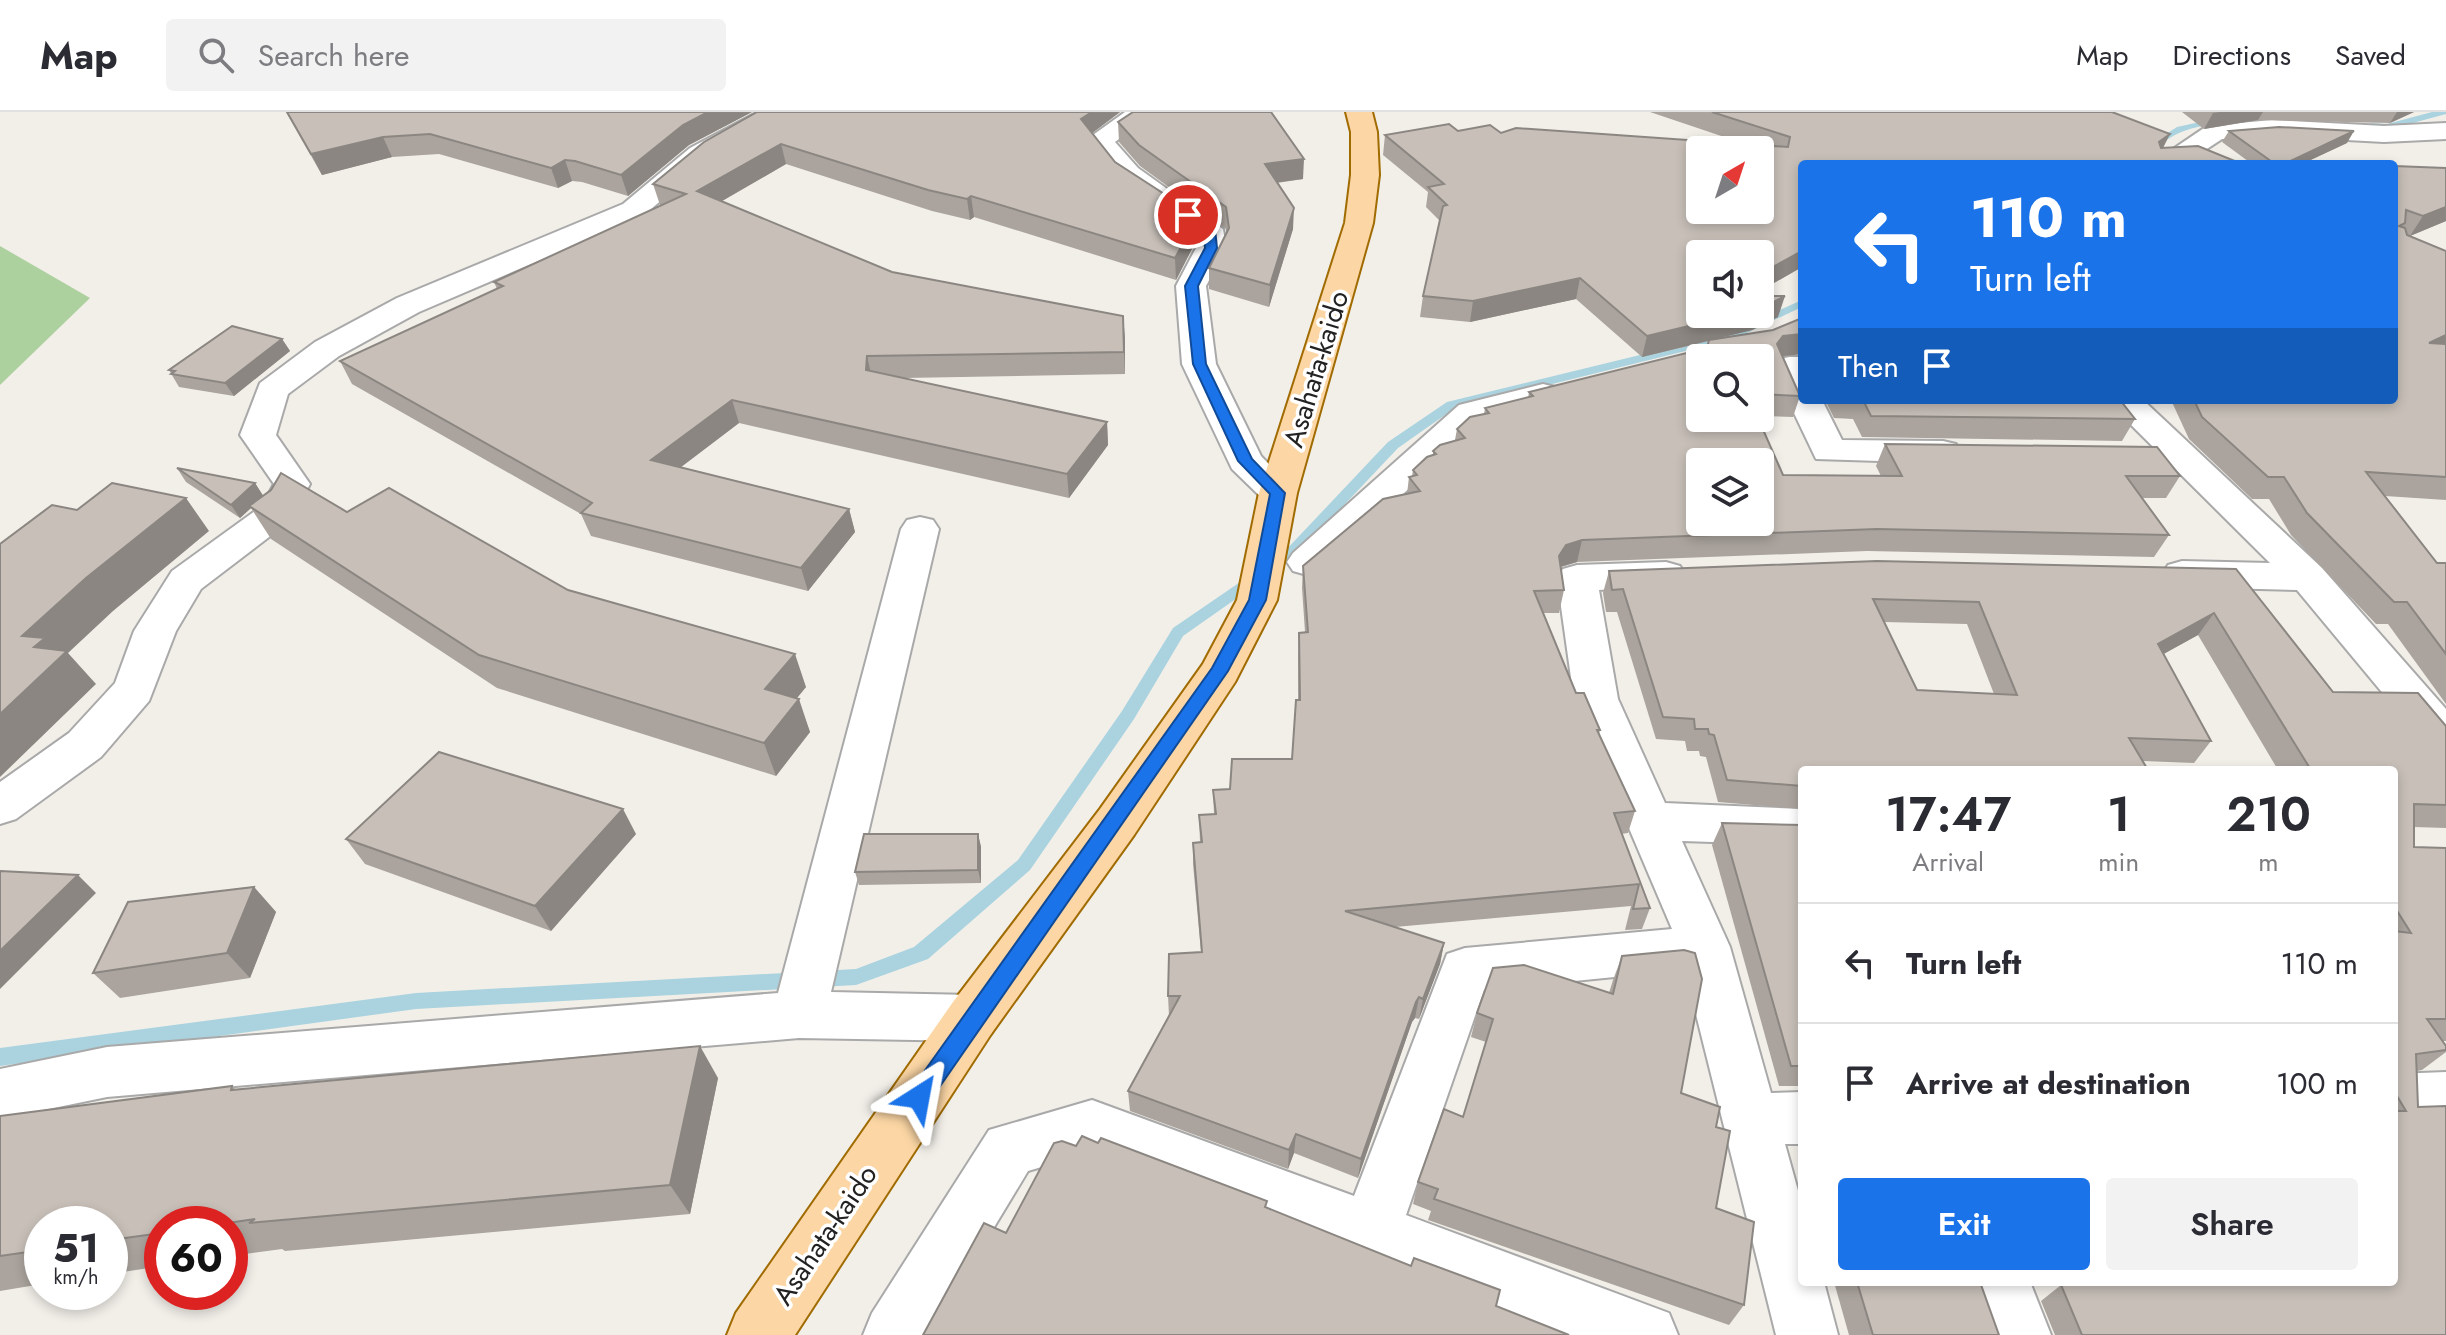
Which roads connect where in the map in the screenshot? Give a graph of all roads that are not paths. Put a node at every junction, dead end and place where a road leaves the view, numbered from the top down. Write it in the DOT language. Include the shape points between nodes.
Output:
graph roads {
  1 [pos="777,112"];
  2 [pos="1359,112"];
  3 [pos="1138,113"];
  4 [pos="2446,131"];
  5 [pos="2175,148"];
  6 [pos="2206,160"];
  7 [pos="1798,367"];
  8 [pos="1579,385"];
  9 [pos="1798,386"];
  10 [pos="1807,404"];
  11 [pos="2127,404"];
  12 [pos="1973,452"];
  13 [pos="2132,454"];
  14 [pos="2180,455"];
  15 [pos="1278,493"];
  16 [pos="920,529"];
  17 [pos="1307,562"];
  18 [pos="1715,573"];
  19 [pos="2135,573"];
  20 [pos="2308,577"];
  21 [pos="2446,738"];
  22 [pos="0,806"];
  23 [pos="1650,821"];
  24 [pos="1798,827"];
  25 [pos="1705,947"];
  26 [pos="799,1015"];
  27 [pos="972,1018"];
  28 [pos="0,1094"];
  29 [pos="2446,1097"];
  30 [pos="2398,1099"];
  31 [pos="1776,1119"];
  32 [pos="1371,1231"];
  33 [pos="1798,1272"];
  34 [pos="1800,1286"];
  35 [pos="2002,1286"];
  36 [pos="758,1335"];
  37 [pos="894,1335"];
  38 [pos="1647,1335"];
  39 [pos="1807,1335"];
  40 [pos="2020,1335"];
  1 -- 22 [label="street" via="699,154 633,210 408,305 327,349 272,390 258,435 292,484 277,513 186,580 155,631 134,690 85,745"];
  2 -- 15 [label="main road, Asahata-kaido" via="1365,175 1359,223"];
  3 -- 15 [label="street" via="1099,140 1128,174 1209,229 1211,248 1191,286 1199,364 1245,461"];
  4 -- 5 [label="street" via="2384,134 2272,128 2216,132"];
  5 -- 6 [label="street"];
  7 -- 9 [label="street" via="1789,367"];
  8 -- 17 [label="street" via="1471,412"];
  10 -- 12 [label="street" via="1829,451"];
  11 -- 14 [label="street"];
  13 -- 14 [label="street"];
  14 -- 20 [label="street"];
  15 -- 27 [label="main road, Asahata-kaido" via="1257,600 1220,671 1117,822"];
  16 -- 26 [label="street"];
  18 -- 23 [label="street" via="1577,578 1596,699"];
  19 -- 20 [label="street"];
  20 -- 21 [label="street"];
  23 -- 24 [label="street"];
  23 -- 25 [label="street"];
  25 -- 31 [label="street"];
  25 -- 32 [label="street" via="1465,970"];
  26 -- 27 [label="street"];
  26 -- 28 [label="street" via="107,1072"];
  27 -- 36 [label="main road, Asahata-kaido"];
  29 -- 30 [label="street"];
  31 -- 33 [label="street"];
  32 -- 37 [label="street" via="1092,1126 1009,1149"];
  32 -- 38 [label="street"];
  34 -- 39 [label="street"];
  35 -- 40 [label="street"];
}
